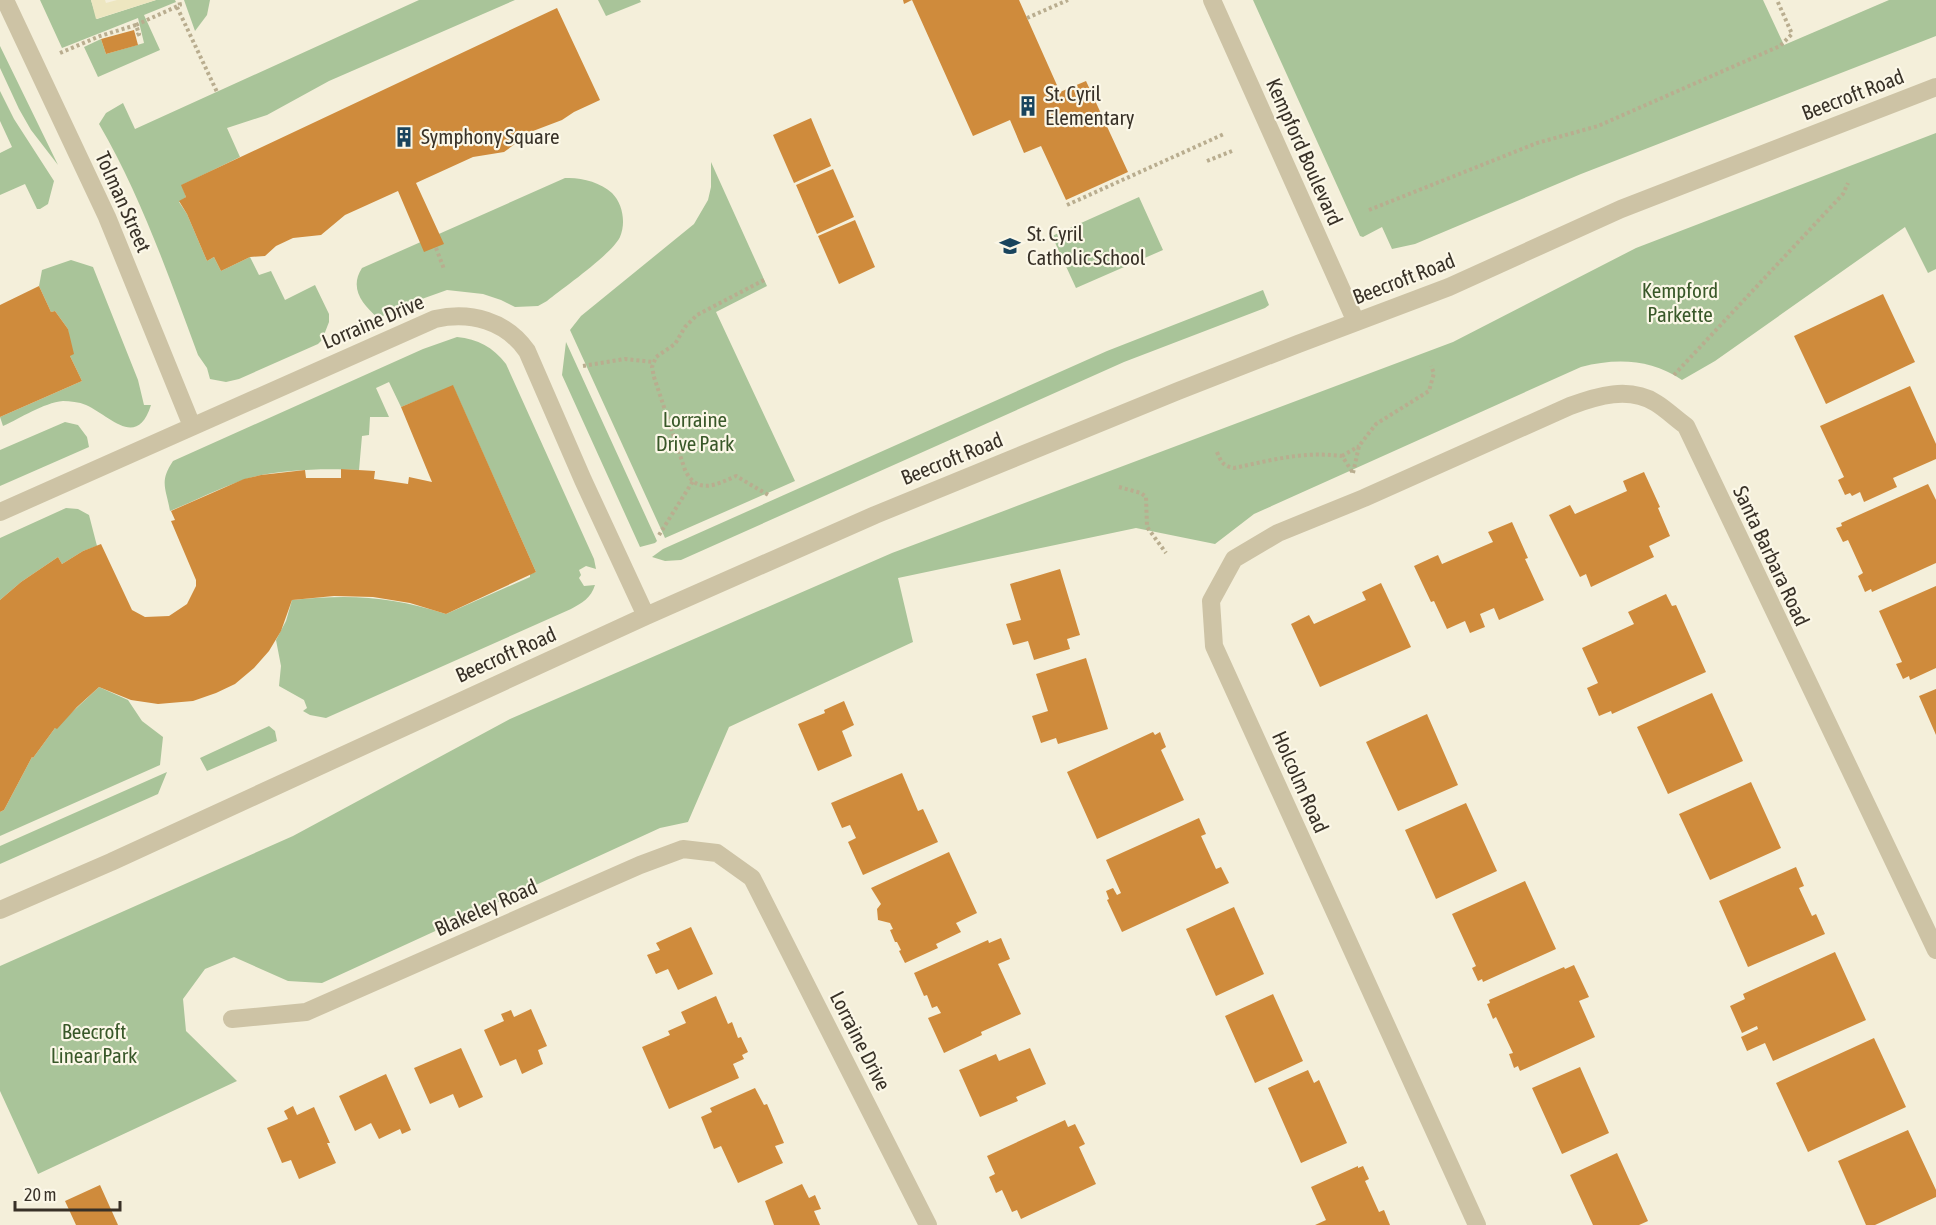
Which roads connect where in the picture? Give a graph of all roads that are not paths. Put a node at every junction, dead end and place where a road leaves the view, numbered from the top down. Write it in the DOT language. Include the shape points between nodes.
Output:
graph roads {
  1 [pos="5,0"];
  2 [pos="1212,0"];
  3 [pos="1936,87"];
  4 [pos="1356,322"];
  5 [pos="192,426"];
  6 [pos="1437,466"];
  7 [pos="0,512"];
  8 [pos="646,616"];
  9 [pos="752,878"];
  10 [pos="0,910"];
  11 [pos="1936,950"];
  12 [pos="232,1019"];
  13 [pos="928,1225"];
  14 [pos="1477,1225"];
  1 -- 5 [label="street, Tolman Street" via="107,217"];
  2 -- 4 [label="street, Kempford Boulevard"];
  3 -- 4 [label="street, Beecroft Road" via="1622,209 1449,287"];
  4 -- 8 [label="street, Beecroft Road" via="875,515"];
  5 -- 7 [label="street, Lorraine Drive"];
  5 -- 8 [label="street, Lorraine Drive" via="435,319 461,315 486,319 510,332 527,351"];
  6 -- 11 [label="street, Santa Barbara Road" via="1598,396 1627,394 1654,402 1686,426"];
  6 -- 14 [label="street, Holcolm Road" via="1269,538 1233,559 1211,601 1214,646"];
  8 -- 10 [label="street, Beecroft Road"];
  9 -- 12 [label="street, Blakeley Road" via="717,853 683,849 306,1012"];
  9 -- 13 [label="street, Lorraine Drive"];
}
